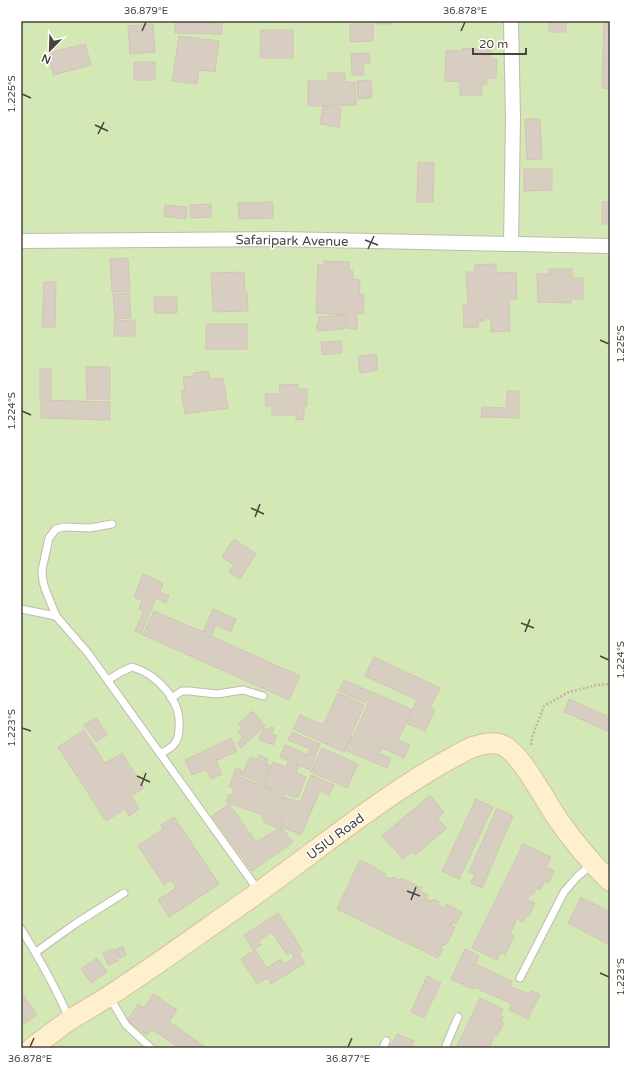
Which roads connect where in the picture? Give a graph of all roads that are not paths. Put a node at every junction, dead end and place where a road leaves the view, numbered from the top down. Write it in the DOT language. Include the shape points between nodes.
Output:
graph roads {
  1 [pos="511,21"];
  2 [pos="21,241"];
  3 [pos="511,244"];
  4 [pos="610,246"];
  5 [pos="112,524"];
  6 [pos="21,609"];
  7 [pos="56,616"];
  8 [pos="108,680"];
  9 [pos="263,696"];
  10 [pos="171,698"];
  11 [pos="160,754"];
  12 [pos="592,864"];
  13 [pos="610,880"];
  14 [pos="259,892"];
  15 [pos="124,893"];
  16 [pos="21,929"];
  17 [pos="36,952"];
  18 [pos="520,978"];
  19 [pos="109,996"];
  20 [pos="458,1017"];
  21 [pos="70,1020"];
  22 [pos="32,1048"];
  23 [pos="151,1048"];
  24 [pos="446,1048"];
  1 -- 3 [label="street"];
  2 -- 3 [label="street, Safaripark Avenue" via="280,239"];
  3 -- 4 [label="street, Safaripark Avenue"];
  5 -- 7 [label="lane" via="90,528 59,528 49,538 42,570 43,582"];
  6 -- 7 [label="lane"];
  7 -- 8 [label="lane"];
  8 -- 10 [label="lane" via="132,667 143,670 161,684"];
  8 -- 11 [label="lane"];
  9 -- 10 [label="lane" via="243,690 217,694 182,691"];
  10 -- 11 [label="lane" via="179,716 178,736 176,743"];
  11 -- 14 [label="lane"];
  12 -- 13 [label="street, USIU Road"];
  12 -- 14 [label="street, USIU Road" via="510,749 500,744 488,743 457,754 417,778"];
  12 -- 18 [label="lane" via="576,876 564,892"];
  14 -- 19 [label="street, USIU Road"];
  15 -- 17 [label="lane"];
  16 -- 17 [label="lane"];
  17 -- 21 [label="lane"];
  19 -- 21 [label="street, USIU Road"];
  19 -- 23 [label="lane" via="126,1025"];
  20 -- 24 [label="lane"];
  21 -- 22 [label="street, USIU Road"];
}
